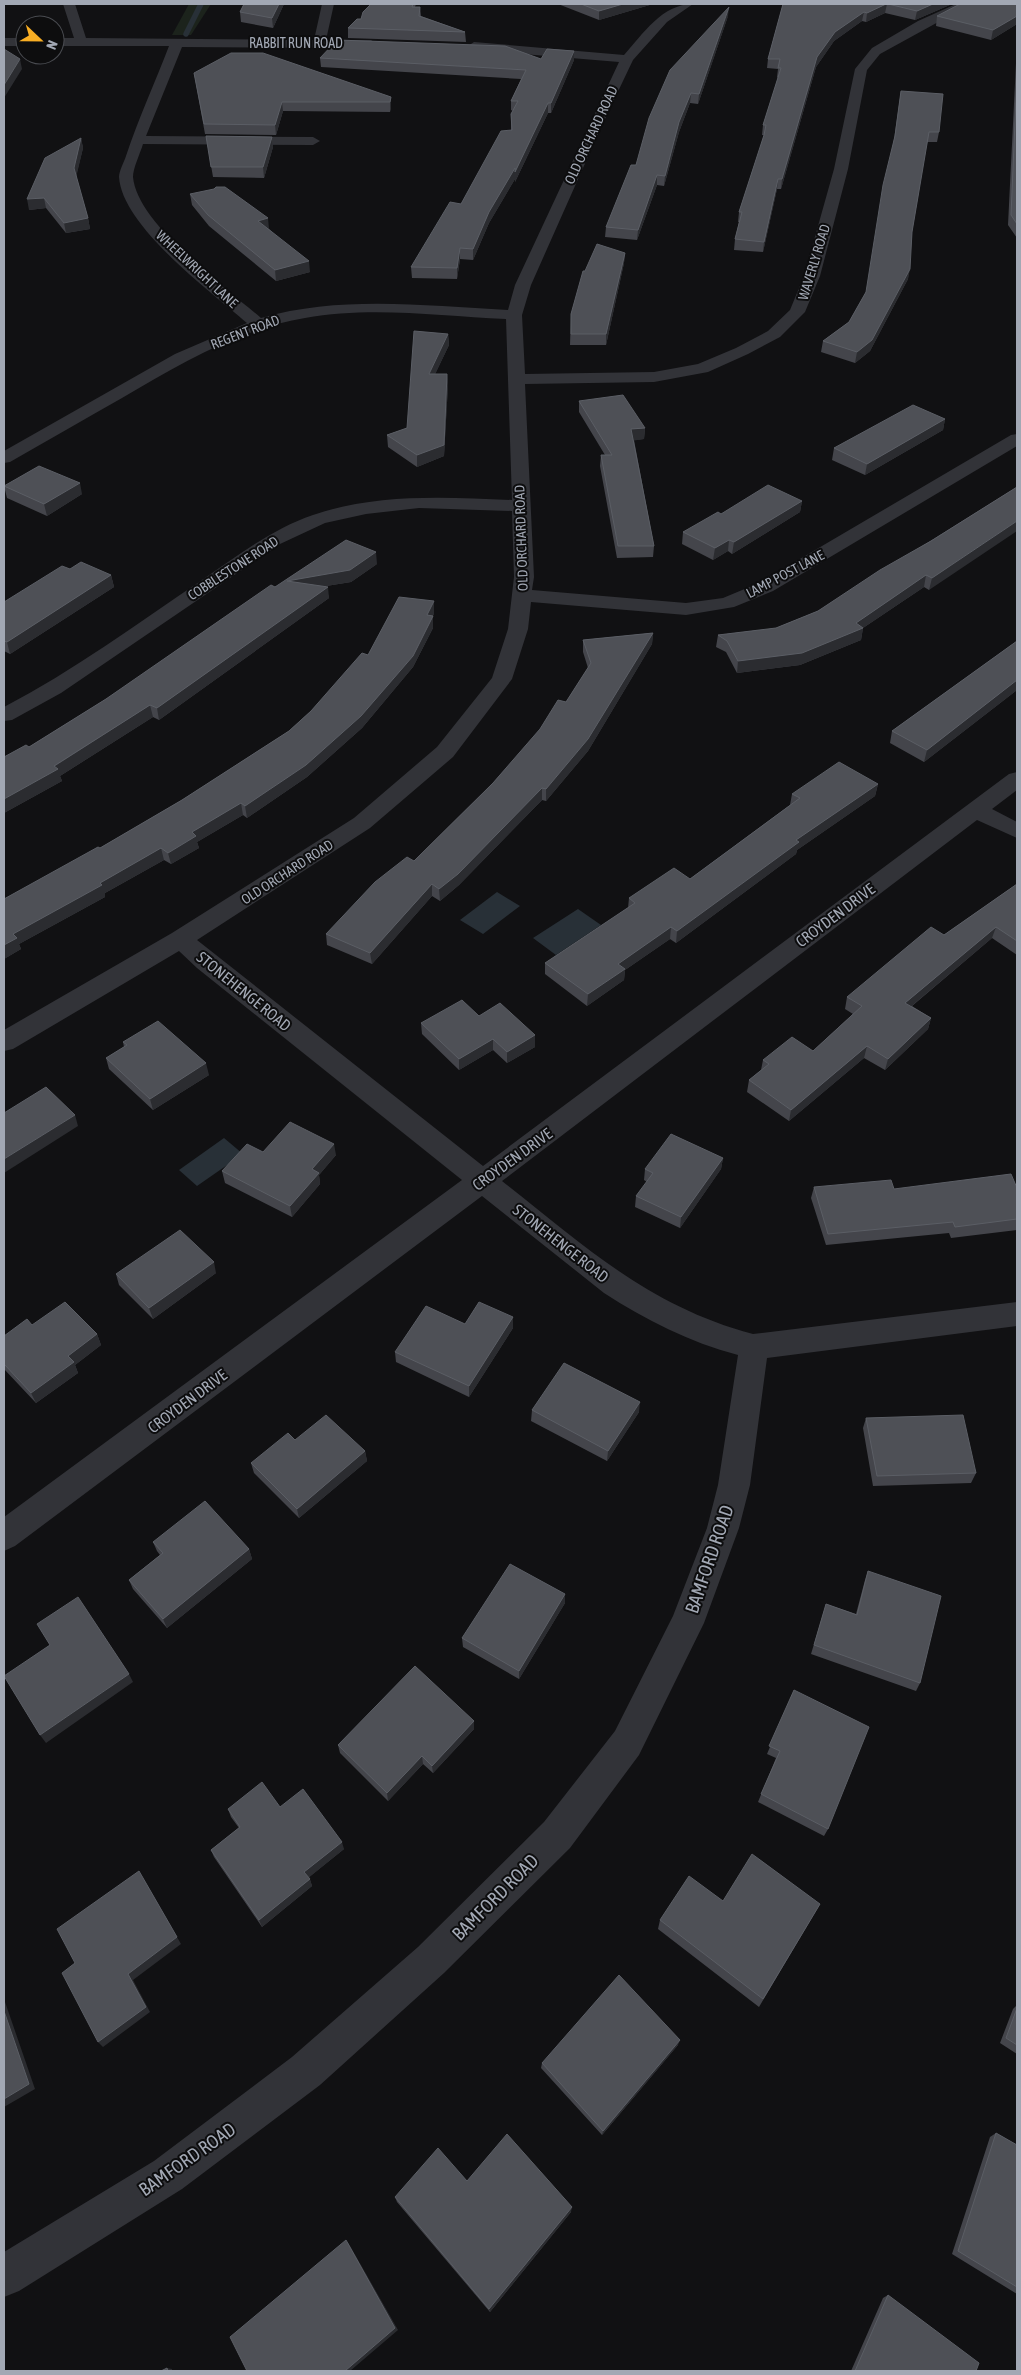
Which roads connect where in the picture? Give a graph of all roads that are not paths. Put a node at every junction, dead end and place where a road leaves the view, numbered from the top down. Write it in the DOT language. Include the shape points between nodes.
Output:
graph roads {
  1 [pos="69,4"];
  2 [pos="328,4"];
  3 [pos="687,4"];
  4 [pos="965,4"];
  5 [pos="65,42"];
  6 [pos="81,42"];
  7 [pos="177,43"];
  8 [pos="319,43"];
  9 [pos="382,44"];
  10 [pos="461,46"];
  11 [pos="627,58"];
  12 [pos="138,140"];
  13 [pos="313,141"];
  14 [pos="514,315"];
  15 [pos="259,325"];
  16 [pos="515,379"];
  17 [pos="1017,439"];
  18 [pos="4,458"];
  19 [pos="521,506"];
  20 [pos="524,595"];
  21 [pos="4,715"];
  22 [pos="1017,779"];
  23 [pos="976,810"];
  24 [pos="1017,831"];
  25 [pos="181,939"];
  26 [pos="4,1042"];
  27 [pos="482,1181"];
  28 [pos="1017,1314"];
  29 [pos="753,1347"];
  30 [pos="4,1536"];
  31 [pos="4,2276"];
  1 -- 6 [label="street"];
  2 -- 8 [label="street"];
  3 -- 11 [label="street, OLD ORCHARD ROAD" via="663,20"];
  4 -- 16 [label="street, WAVERLY ROAD" via="876,51 861,69 841,168 812,276 797,312 774,334 742,352 702,368 654,377"];
  5 -- 6 [label="street, RABBIT RUN ROAD"];
  6 -- 7 [label="street, RABBIT RUN ROAD"];
  7 -- 8 [label="street, RABBIT RUN ROAD"];
  7 -- 12 [label="street, WHEELWRIGHT LANE"];
  8 -- 9 [label="street, RABBIT RUN ROAD"];
  10 -- 11 [label="street"];
  11 -- 14 [label="street, OLD ORCHARD ROAD" via="526,276"];
  12 -- 13 [label="street"];
  12 -- 15 [label="street, WHEELWRIGHT LANE" via="126,176 131,196 145,219 168,246"];
  14 -- 15 [label="street, REGENT ROAD" via="323,311"];
  14 -- 16 [label="street, OLD ORCHARD ROAD"];
  15 -- 18 [label="street, REGENT ROAD" via="230,335 162,368"];
  16 -- 19 [label="street, OLD ORCHARD ROAD"];
  17 -- 20 [label="street, LAMP POST LANE" via="766,588 727,603 686,608"];
  19 -- 20 [label="street, OLD ORCHARD ROAD"];
  19 -- 21 [label="street, COBBLESTONE ROAD" via="419,502 366,508 319,519 273,540 54,689"];
  20 -- 25 [label="street, OLD ORCHARD ROAD" via="518,629 502,679 445,752 362,823"];
  22 -- 23 [label="street, CROYDEN DRIVE"];
  23 -- 24 [label="street"];
  23 -- 27 [label="street, CROYDEN DRIVE"];
  25 -- 26 [label="street, OLD ORCHARD ROAD"];
  25 -- 27 [label="street, STONEHENGE ROAD"];
  27 -- 29 [label="street, STONEHENGE ROAD" via="614,1285 648,1307 683,1325"];
  27 -- 30 [label="street, CROYDEN DRIVE"];
  28 -- 29 [label="street, STONEHENGE ROAD"];
  29 -- 31 [label="street, BAMFORD ROAD" via="734,1484 723,1528 687,1623 627,1743 558,1835 431,1960 306,2072 168,2176"];
}
